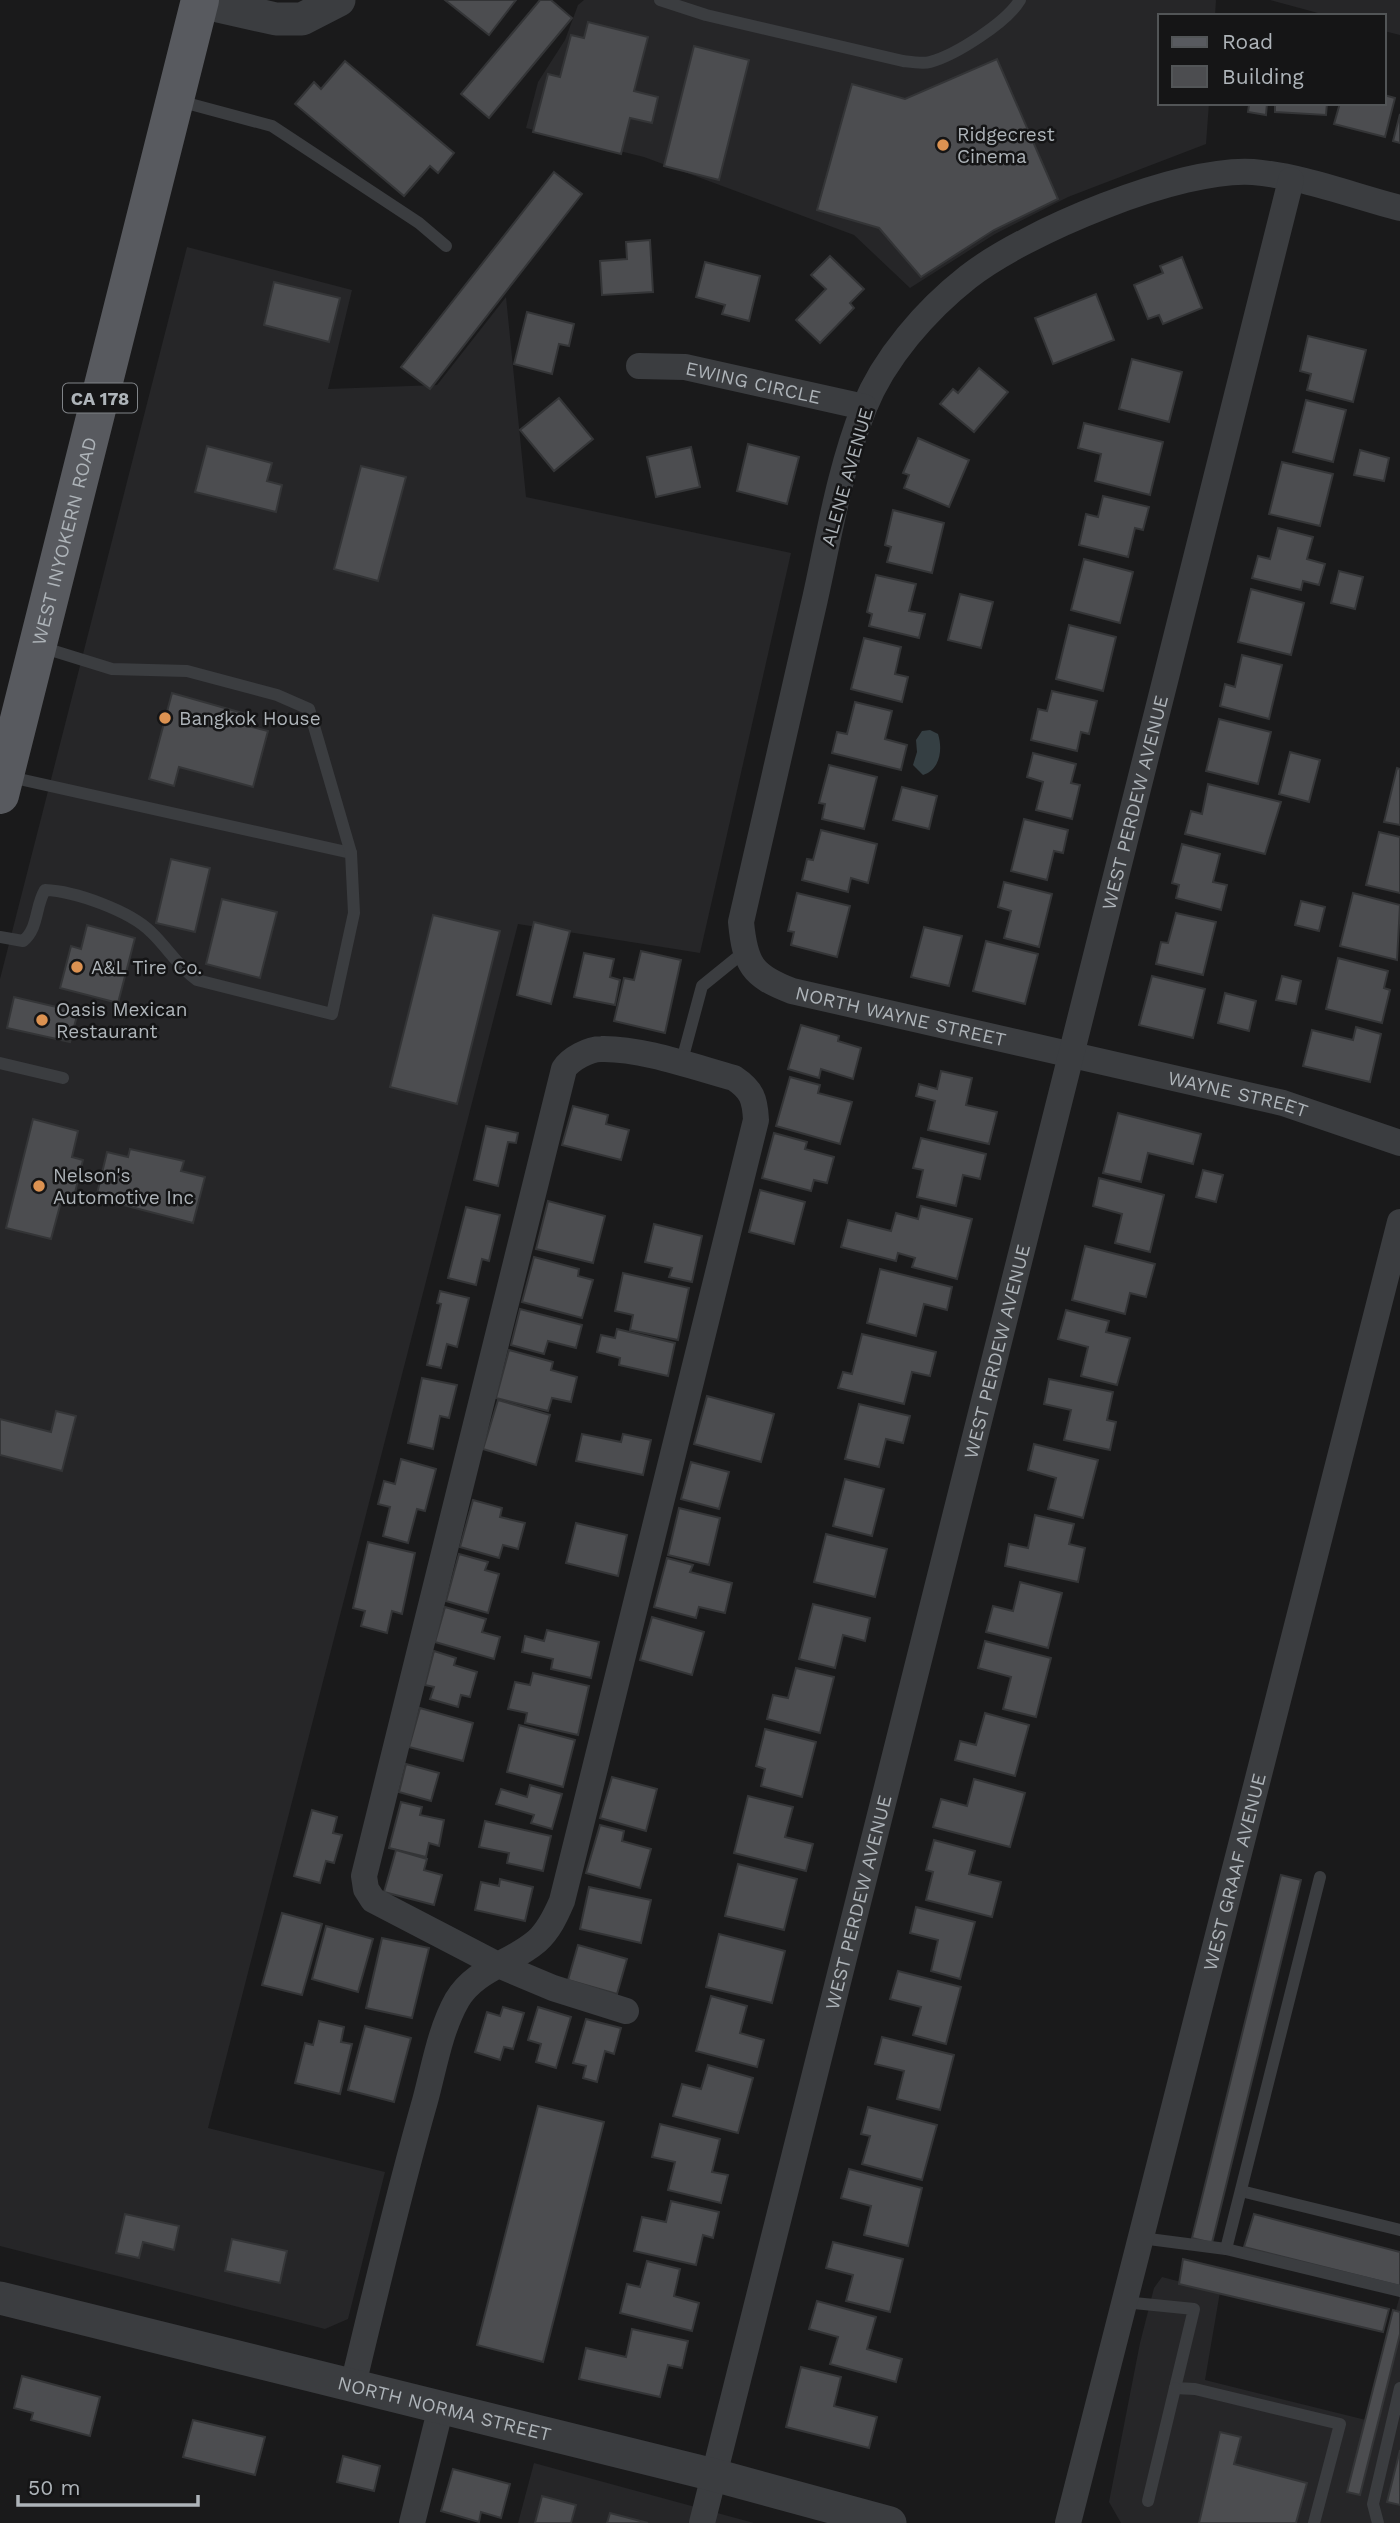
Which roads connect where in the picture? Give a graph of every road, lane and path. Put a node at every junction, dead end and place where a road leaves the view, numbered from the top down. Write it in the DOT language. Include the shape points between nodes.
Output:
graph roads {
  1 [pos="339,0"];
  2 [pos="660,0"];
  3 [pos="1020,0"];
  4 [pos="200,1"];
  5 [pos="175,100"];
  6 [pos="1291,180"];
  7 [pos="1400,208"];
  8 [pos="446,246"];
  9 [pos="639,366"];
  10 [pos="864,407"];
  11 [pos="38,646"];
  12 [pos="2,785"];
  13 [pos="351,853"];
  14 [pos="0,937"];
  15 [pos="744,952"];
  16 [pos="1071,1056"];
  17 [pos="0,1063"];
  18 [pos="681,1064"];
  19 [pos="63,1077"];
  20 [pos="1400,1143"];
  21 [pos="1400,1222"];
  22 [pos="1320,1877"];
  23 [pos="496,1964"];
  24 [pos="626,2011"];
  25 [pos="1241,2191"];
  26 [pos="1400,2230"];
  27 [pos="1141,2238"];
  28 [pos="1226,2249"];
  29 [pos="1400,2291"];
  30 [pos="0,2298"];
  31 [pos="1125,2302"];
  32 [pos="353,2385"];
  33 [pos="1175,2388"];
  34 [pos="1400,2388"];
  35 [pos="441,2407"];
  36 [pos="714,2475"];
  37 [pos="1148,2501"];
  38 [pos="412,2523"];
  39 [pos="702,2523"];
  40 [pos="890,2523"];
  41 [pos="1068,2523"];
  42 [pos="1314,2523"];
  43 [pos="1378,2523"];
  1 -- 4 [label="street" via="302,19 276,19"];
  2 -- 3 [label="lane" via="903,61 930,62 989,32 1013,13"];
  4 -- 5 [label="main road, WEST INYOKERN ROAD / CA 178"];
  5 -- 8 [label="lane" via="272,126 419,223"];
  5 -- 11 [label="main road, WEST INYOKERN ROAD / CA 178"];
  6 -- 7 [label="street, ALENE AVENUE"];
  6 -- 10 [label="street, ALENE AVENUE" via="1253,172 1215,175 1150,189 1047,230 970,275 945,296 898,348"];
  6 -- 16 [label="street, WEST PERDEW AVENUE"];
  9 -- 10 [label="street, EWING CIRCLE" via="685,368"];
  10 -- 15 [label="street, ALENE AVENUE" via="838,500 741,922"];
  11 -- 12 [label="main road, WEST INYOKERN ROAD / CA 178"];
  11 -- 13 [label="lane" via="113,669 187,671 277,695 309,709"];
  12 -- 13 [label="lane"];
  13 -- 14 [label="lane" via="354,913 332,1014 197,980 138,920 54,890 45,890 41,896 30,935 23,941"];
  15 -- 16 [label="street, NORTH WAYNE STREET" via="758,975 792,991"];
  15 -- 18 [label="lane" via="702,986"];
  16 -- 20 [label="street, WAYNE STREET" via="1283,1103"];
  16 -- 36 [label="street, WEST PERDEW AVENUE"];
  17 -- 19 [label="lane"];
  18 -- 23 [label="street" via="734,1078 748,1087 755,1101 756,1120 562,1901 555,1919 536,1941"];
  18 -- 23 [label="street" via="598,1048 564,1069 366,1861 366,1889 373,1900"];
  21 -- 27 [label="street, WEST GRAAF AVENUE"];
  22 -- 25 [label="lane"];
  23 -- 24 [label="street"];
  23 -- 32 [label="street" via="464,1991 448,2020 411,2148"];
  25 -- 26 [label="lane"];
  25 -- 28 [label="lane"];
  27 -- 28 [label="lane"];
  27 -- 31 [label="street, WEST GRAAF AVENUE"];
  28 -- 29 [label="lane"];
  30 -- 32 [label="street, NORTH NORMA STREET"];
  31 -- 33 [label="lane" via="1194,2309"];
  31 -- 41 [label="street, WEST GRAAF AVENUE"];
  32 -- 35 [label="street, NORTH NORMA STREET"];
  33 -- 37 [label="lane"];
  33 -- 42 [label="lane" via="1340,2424"];
  34 -- 43 [label="lane" via="1373,2504"];
  35 -- 36 [label="street, NORTH NORMA STREET"];
  35 -- 38 [label="street"];
  36 -- 39 [label="street, WEST PERDEW AVENUE"];
  36 -- 40 [label="street, NORTH NORMA STREET"];
}
